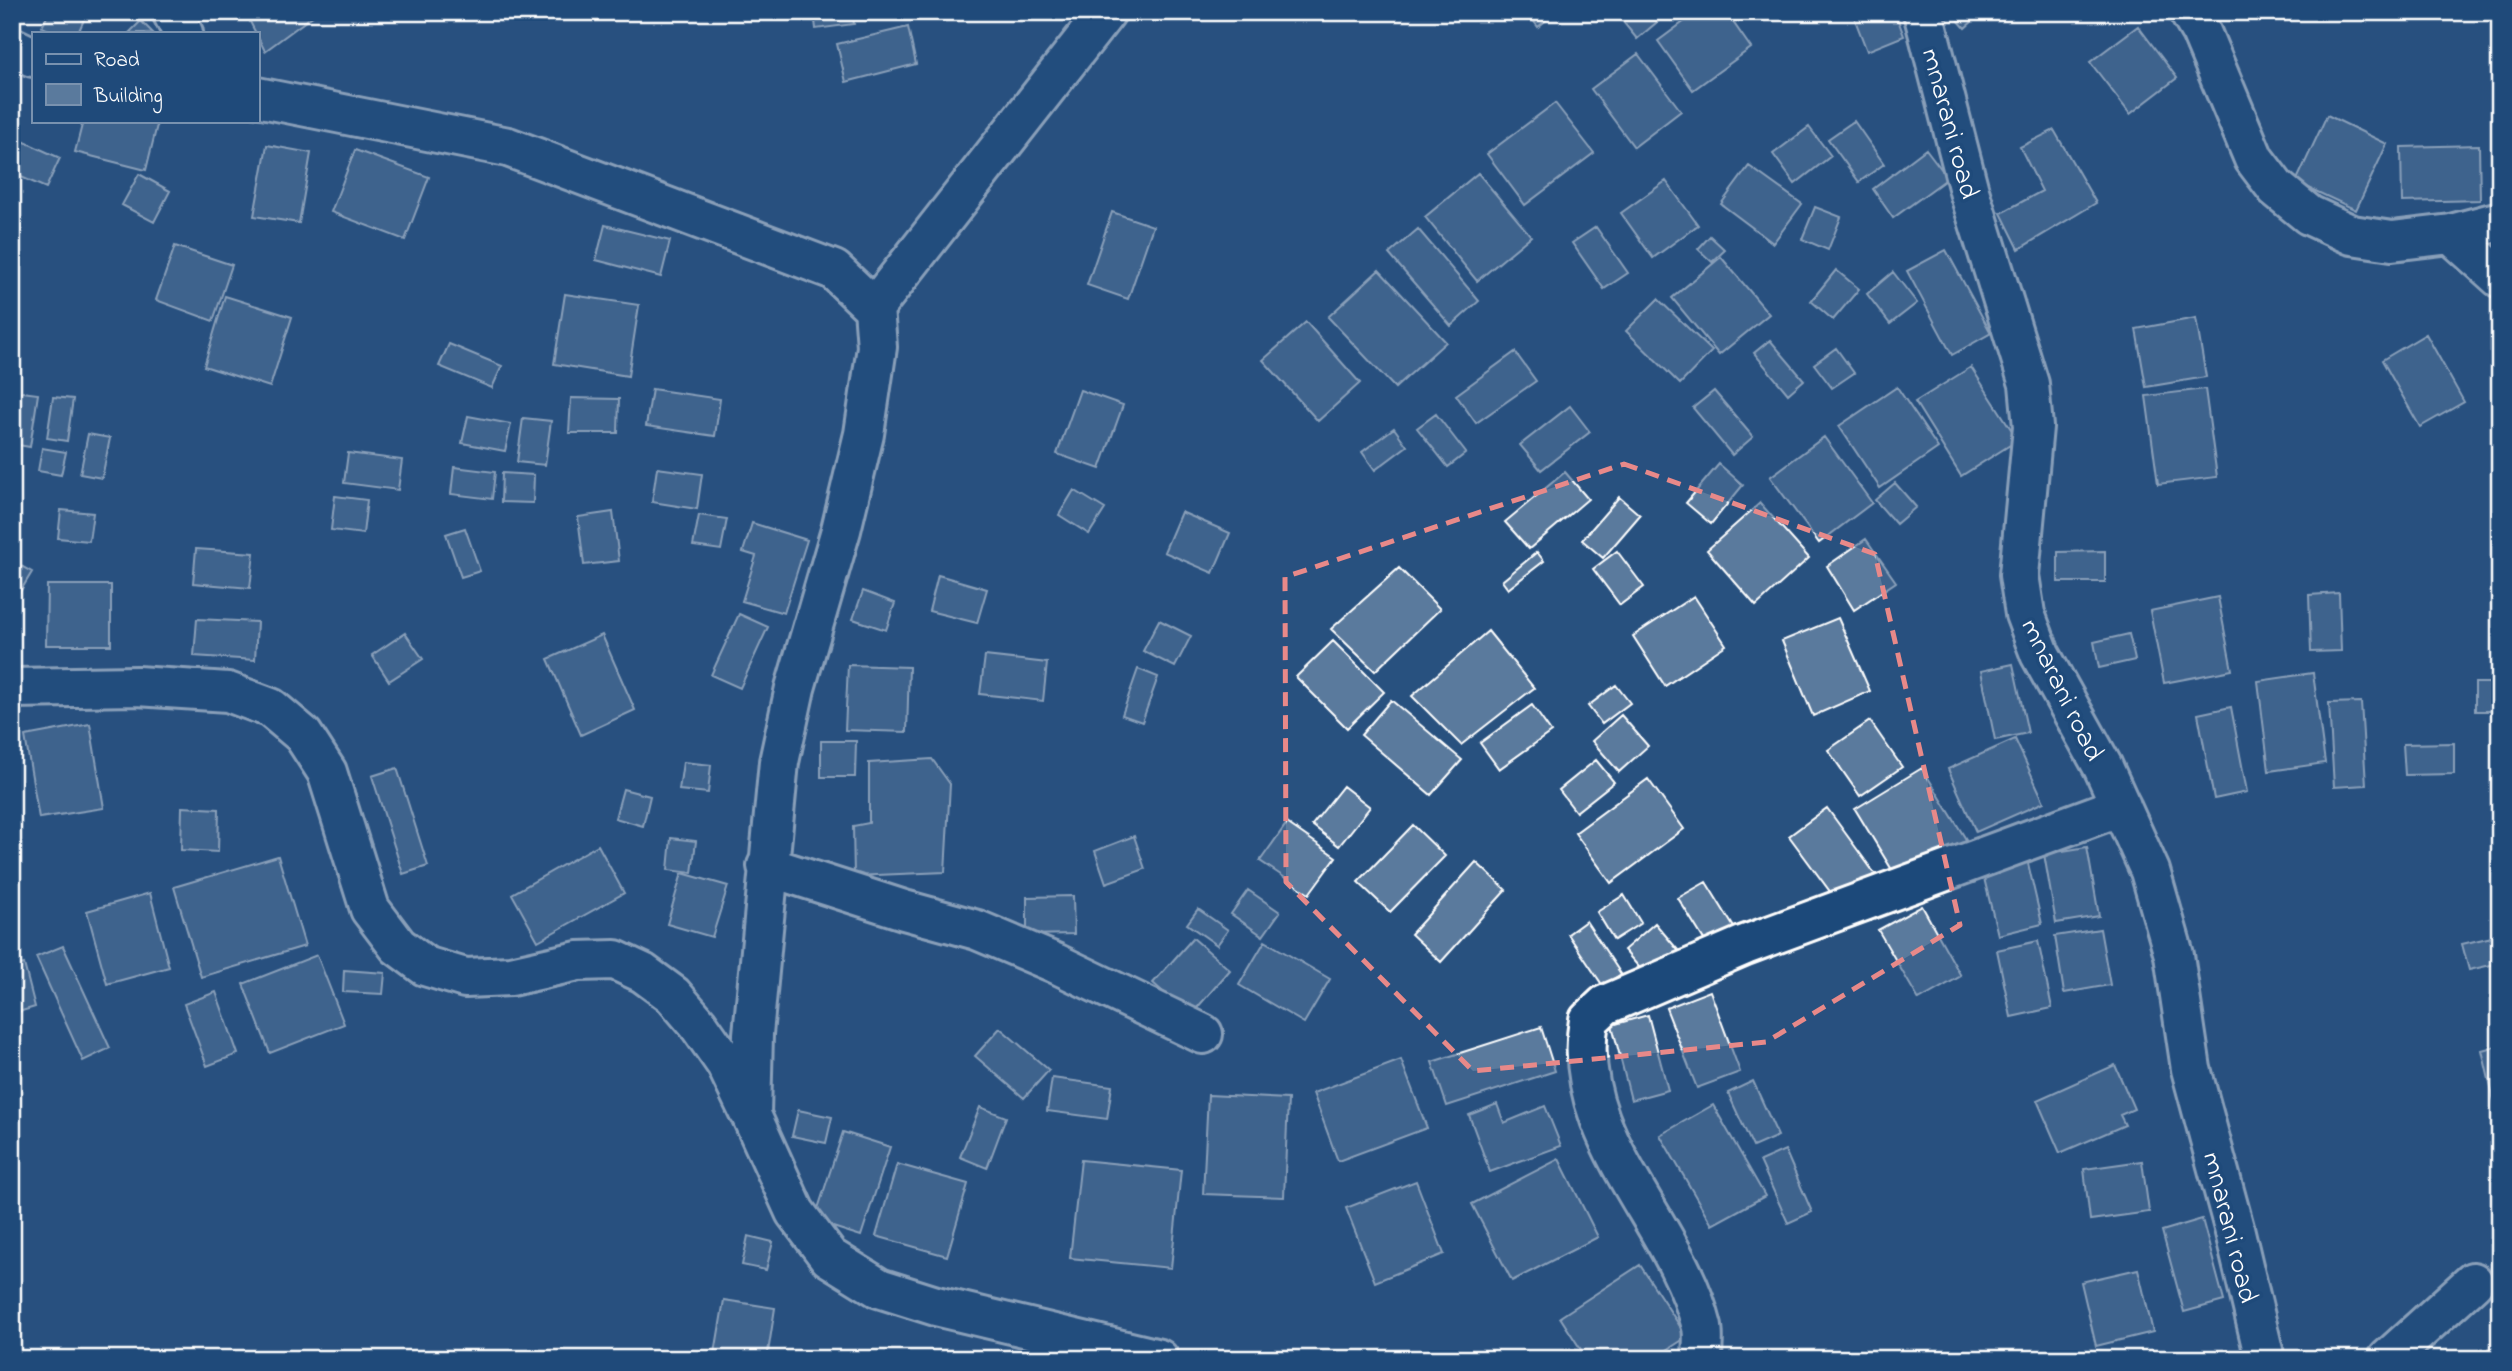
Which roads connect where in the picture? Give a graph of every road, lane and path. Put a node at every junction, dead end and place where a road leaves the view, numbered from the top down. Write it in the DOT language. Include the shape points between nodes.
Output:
graph roads {
  1 [pos="172,12"];
  2 [pos="1106,12"];
  3 [pos="1923,12"];
  4 [pos="2189,12"];
  5 [pos="182,32"];
  6 [pos="12,47"];
  7 [pos="32,57"];
  8 [pos="259,97"];
  9 [pos="2500,221"];
  10 [pos="2451,234"];
  11 [pos="2500,278"];
  12 [pos="874,308"];
  13 [pos="12,688"];
  14 [pos="2121,806"];
  15 [pos="767,866"];
  16 [pos="1203,1034"];
  17 [pos="751,1115"];
  18 [pos="2473,1282"];
  19 [pos="1160,1359"];
  20 [pos="1702,1359"];
  21 [pos="2265,1359"];
  22 [pos="2388,1359"];
  1 -- 5 [label="street"];
  2 -- 12 [label="street"];
  3 -- 14 [label="street, mnarani road" via="1969,191 2029,384 2033,426 2019,575 2025,614 2040,654"];
  4 -- 10 [label="street" via="2254,159 2276,188 2309,215 2352,235 2392,241"];
  6 -- 7 [label="street"];
  8 -- 12 [label="street" via="509,147 834,270"];
  9 -- 10 [label="street"];
  10 -- 11 [label="street"];
  12 -- 15 [label="street" via="877,347 864,434 795,688 779,762"];
  13 -- 17 [label="street" via="136,686 228,692 271,708 303,735 327,772 370,909 398,946 425,966 466,978 511,976 578,961 615,960 643,973 673,995 698,1024 726,1064"];
  14 -- 20 [label="street" via="1745,945 1605,1005 1589,1020 1585,1059 1594,1098 1614,1155 1684,1273 1702,1329"];
  14 -- 21 [label="street, mnarani road" via="2150,871 2174,955 2191,1069"];
  15 -- 16 [label="street" via="976,930"];
  15 -- 17 [label="street"];
  17 -- 19 [label="street" via="795,1212 829,1257 879,1288"];
  18 -- 22 [label="street"];
}
